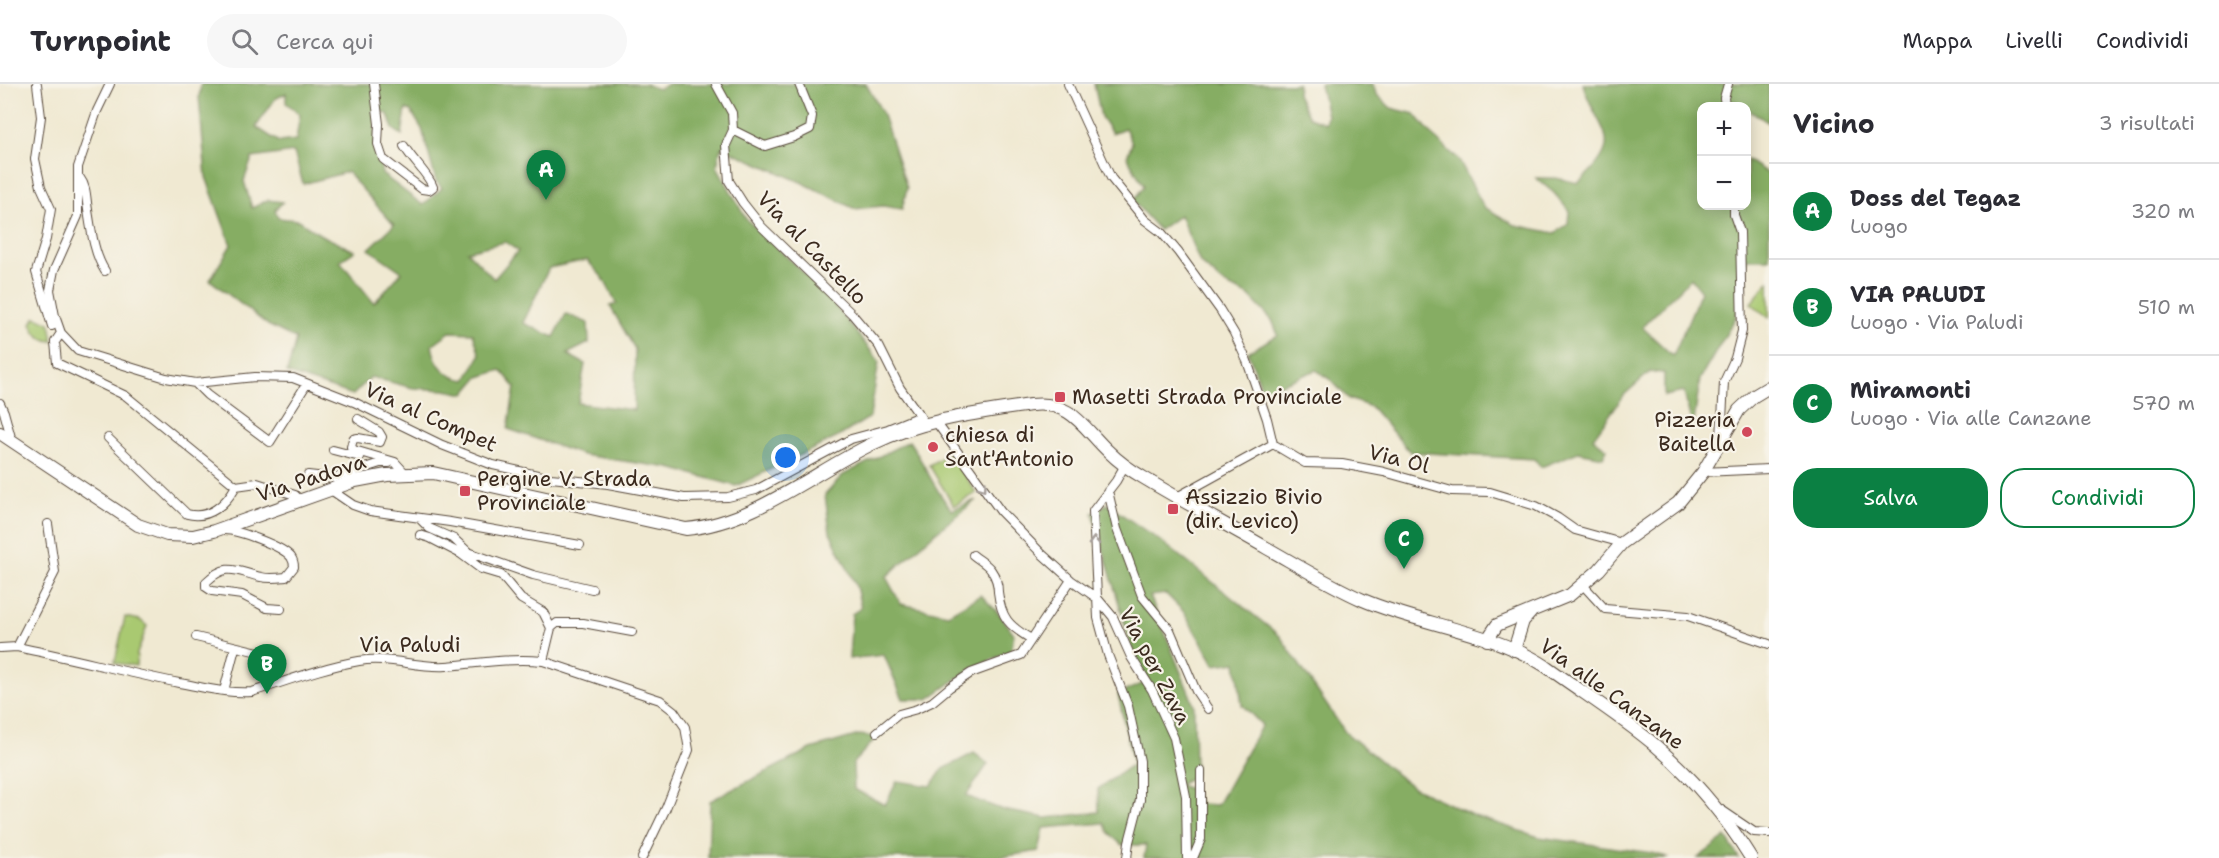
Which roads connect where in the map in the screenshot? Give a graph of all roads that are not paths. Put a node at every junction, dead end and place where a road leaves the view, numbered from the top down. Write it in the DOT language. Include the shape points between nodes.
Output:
graph roads {
  1 [pos="37,84"];
  2 [pos="110,84"];
  3 [pos="375,84"];
  4 [pos="716,84"];
  5 [pos="799,84"];
  6 [pos="1068,84"];
  7 [pos="1728,84"];
  8 [pos="1724,102"];
  9 [pos="733,130"];
  10 [pos="404,146"];
  11 [pos="79,177"];
  12 [pos="1734,210"];
  13 [pos="105,271"];
  14 [pos="60,333"];
  15 [pos="195,382"];
  16 [pos="306,385"];
  17 [pos="1769,387"];
  18 [pos="0,404"];
  19 [pos="358,419"];
  20 [pos="927,421"];
  21 [pos="0,432"];
  22 [pos="108,438"];
  23 [pos="12,441"];
  24 [pos="1720,442"];
  25 [pos="1273,444"];
  26 [pos="333,450"];
  27 [pos="395,462"];
  28 [pos="380,463"];
  29 [pos="1125,465"];
  30 [pos="1769,469"];
  31 [pos="1703,472"];
  32 [pos="405,473"];
  33 [pos="308,475"];
  34 [pos="236,486"];
  35 [pos="331,490"];
  36 [pos="1108,491"];
  37 [pos="1177,497"];
  38 [pos="301,501"];
  39 [pos="418,518"];
  40 [pos="48,524"];
  41 [pos="214,531"];
  42 [pos="420,535"];
  43 [pos="1622,543"];
  44 [pos="580,545"];
  45 [pos="973,555"];
  46 [pos="1071,580"];
  47 [pos="1582,585"];
  48 [pos="592,589"];
  49 [pos="1098,599"];
  50 [pos="282,609"];
  51 [pos="1532,611"];
  52 [pos="551,628"];
  53 [pos="632,632"];
  54 [pos="196,637"];
  55 [pos="1031,639"];
  56 [pos="1487,640"];
  57 [pos="1769,644"];
  58 [pos="17,647"];
  59 [pos="0,648"];
  60 [pos="235,648"];
  61 [pos="1514,650"];
  62 [pos="262,653"];
  63 [pos="543,661"];
  64 [pos="224,691"];
  65 [pos="1208,709"];
  66 [pos="877,732"];
  67 [pos="1201,771"];
  68 [pos="1708,799"];
  69 [pos="1769,833"];
  70 [pos="642,858"];
  71 [pos="1127,858"];
  72 [pos="1187,858"];
  73 [pos="1193,858"];
  74 [pos="1751,858"];
  1 -- 14 [label="street" via="41,117 35,159 51,209 36,272 54,331"];
  2 -- 11 [label="street" via="86,141"];
  3 -- 10 [label="street" via="378,144 383,159 422,189 429,190 433,187 430,180"];
  4 -- 9 [label="street, Via al Castello" via="732,113"];
  5 -- 9 [label="street" via="812,116 810,129 765,146"];
  6 -- 25 [label="street" via="1111,178 1178,252 1234,333"];
  7 -- 8 [label="street"];
  9 -- 20 [label="street, Via al Castello" via="726,145 729,181 743,203 762,227 852,314 879,346 900,388"];
  11 -- 13 [label="street" via="84,183"];
  11 -- 14 [label="street" via="78,216 54,270 50,290"];
  12 -- 24 [label="street" via="1740,232 1742,332 1724,382"];
  14 -- 15 [label="street, Via al Compet" via="78,351 166,378"];
  14 -- 34 [label="street" via="56,342 57,363 126,396"];
  15 -- 16 [label="street, Via al Compet" via="265,377 293,378"];
  15 -- 16 [label="street" via="270,442"];
  16 -- 20 [label="street, Via al Compet" via="321,388 493,465 684,498 729,497 756,490 851,439"];
  17 -- 24 [label="main road" via="1739,410"];
  18 -- 23 [label="street"];
  19 -- 27 [label="street" via="382,437 380,442 353,439 351,447"];
  20 -- 29 [label="main road, Via Padova" via="1035,405 1063,409 1080,420"];
  20 -- 32 [label="main road, Via Padova" via="872,444 735,518 686,529 433,473"];
  20 -- 46 [label="street, Via al Castello, one-way" via="941,432 1001,512"];
  21 -- 23 [label="main road, Via Padova"];
  22 -- 34 [label="street" via="187,514 210,514"];
  23 -- 41 [label="main road, Via Padova" via="138,525 167,535 193,536"];
  24 -- 31 [label="main road"];
  25 -- 37 [label="street"];
  25 -- 43 [label="street, Via Ol" via="1305,463 1342,464 1452,491 1490,492 1536,506 1575,530"];
  26 -- 28 [label="street"];
  27 -- 28 [label="street"];
  27 -- 32 [label="street"];
  28 -- 33 [label="street" via="334,478"];
  29 -- 36 [label="street"];
  29 -- 37 [label="main road, Via alle Canzane"];
  30 -- 31 [label="street"];
  31 -- 43 [label="main road" via="1678,503"];
  32 -- 35 [label="main road, Via Padova" via="372,477"];
  34 -- 38 [label="street" via="257,483 295,495"];
  35 -- 38 [label="main road, Via Padova"];
  35 -- 39 [label="street" via="370,511"];
  49 -- 36 [label="street, one-way" via="1093,511"];
  36 -- 65 [label="street" via="1117,529 1142,596 1170,630 1196,691"];
  37 -- 56 [label="main road, Via alle Canzane" via="1362,599"];
  38 -- 41 [label="main road, Via Padova"];
  39 -- 44 [label="street"];
  39 -- 48 [label="street" via="468,552 533,575"];
  40 -- 58 [label="street" via="56,572"];
  41 -- 50 [label="street" via="246,533 285,552 294,567 286,578 227,569 210,578 206,587 242,595 267,608"];
  42 -- 52 [label="street" via="461,554 481,569 501,575 520,598 543,612"];
  43 -- 47 [label="main road"];
  45 -- 55 [label="street" via="991,570 998,582 1005,618"];
  46 -- 49 [label="street, Via al Castello"];
  46 -- 55 [label="street"];
  47 -- 51 [label="main road" via="1561,600"];
  47 -- 57 [label="street" via="1605,609 1688,616"];
  49 -- 71 [label="street" via="1098,618 1128,706 1140,761 1140,800"];
  49 -- 72 [label="street, Via per Zava" via="1113,617 1174,738 1186,796"];
  51 -- 56 [label="main road" via="1497,625"];
  51 -- 61 [label="main road" via="1523,621"];
  52 -- 53 [label="street" via="568,622"];
  52 -- 63 [label="street"];
  54 -- 60 [label="street"];
  55 -- 66 [label="street" via="1021,655 971,674 932,702 898,714"];
  56 -- 61 [label="main road, Via alle Canzane"];
  58 -- 59 [label="street, Via Paludi"];
  58 -- 64 [label="street, Via Paludi"];
  60 -- 62 [label="street"];
  60 -- 64 [label="street"];
  61 -- 68 [label="main road, Via alle Canzane" via="1532,656 1654,744"];
  63 -- 64 [label="street, Via Paludi" via="424,666 359,661 252,692"];
  63 -- 70 [label="street, Via Paludi" via="660,700 685,727 689,750 684,768"];
  67 -- 73 [label="street" via="1201,839"];
  68 -- 69 [label="street" via="1754,832"];
  68 -- 74 [label="main road, Via alle Canzane"];
}
